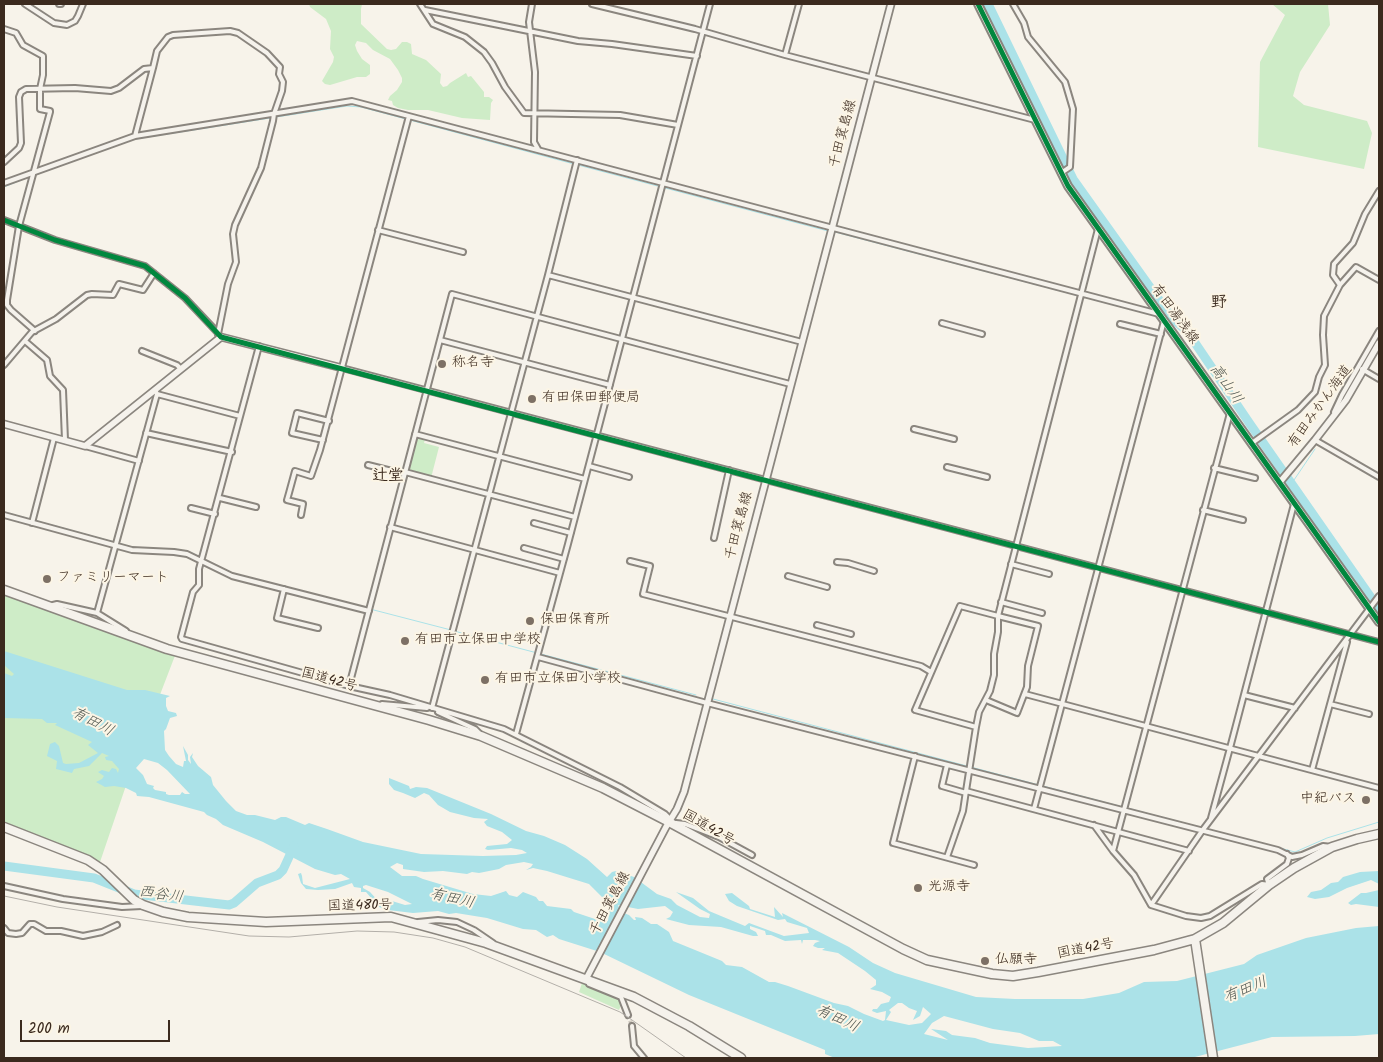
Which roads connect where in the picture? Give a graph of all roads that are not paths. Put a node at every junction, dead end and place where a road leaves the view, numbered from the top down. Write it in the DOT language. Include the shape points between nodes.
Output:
graph roads {
  1 [pos="25,4"];
  2 [pos="83,4"];
  3 [pos="420,4"];
  4 [pos="532,4"];
  5 [pos="592,4"];
  6 [pos="620,4"];
  7 [pos="710,4"];
  8 [pos="799,4"];
  9 [pos="891,4"];
  10 [pos="978,4"];
  11 [pos="1013,4"];
  12 [pos="425,10"];
  13 [pos="618,11"];
  14 [pos="4,29"];
  15 [pos="530,31"];
  16 [pos="703,32"];
  17 [pos="785,55"];
  18 [pos="697,56"];
  19 [pos="153,68"];
  20 [pos="872,78"];
  21 [pos="40,89"];
  22 [pos="274,114"];
  23 [pos="536,114"];
  24 [pos="409,116"];
  25 [pos="1035,120"];
  26 [pos="678,125"];
  27 [pos="135,136"];
  28 [pos="538,149"];
  29 [pos="577,160"];
  30 [pos="4,162"];
  31 [pos="33,172"];
  32 [pos="1061,173"];
  33 [pos="4,183"];
  34 [pos="662,183"];
  35 [pos="1379,191"];
  36 [pos="4,220"];
  37 [pos="19,226"];
  38 [pos="1098,229"];
  39 [pos="378,230"];
  40 [pos="831,231"];
  41 [pos="464,252"];
  42 [pos="154,273"];
  43 [pos="548,275"];
  44 [pos="1379,280"];
  45 [pos="1340,285"];
  46 [pos="1082,294"];
  47 [pos="633,297"];
  48 [pos="1159,314"];
  49 [pos="536,316"];
  50 [pos="1164,321"];
  51 [pos="942,323"];
  52 [pos="1120,324"];
  53 [pos="35,331"];
  54 [pos="1379,331"];
  55 [pos="982,334"];
  56 [pos="1161,334"];
  57 [pos="220,335"];
  58 [pos="622,339"];
  59 [pos="440,340"];
  60 [pos="25,341"];
  61 [pos="802,342"];
  62 [pos="1379,343"];
  63 [pos="259,346"];
  64 [pos="142,351"];
  65 [pos="524,363"];
  66 [pos="4,365"];
  67 [pos="342,368"];
  68 [pos="181,369"];
  69 [pos="1361,369"];
  70 [pos="1379,379"];
  71 [pos="790,384"];
  72 [pos="610,385"];
  73 [pos="427,390"];
  74 [pos="156,392"];
  75 [pos="511,413"];
  76 [pos="1230,413"];
  77 [pos="240,416"];
  78 [pos="329,421"];
  79 [pos="4,424"];
  80 [pos="914,429"];
  81 [pos="146,433"];
  82 [pos="415,434"];
  83 [pos="597,435"];
  84 [pos="54,438"];
  85 [pos="954,439"];
  86 [pos="65,440"];
  87 [pos="323,440"];
  88 [pos="1315,440"];
  89 [pos="1252,443"];
  90 [pos="84,446"];
  91 [pos="232,452"];
  92 [pos="500,457"];
  93 [pos="139,460"];
  94 [pos="368,465"];
  95 [pos="589,466"];
  96 [pos="947,467"];
  97 [pos="1214,468"];
  98 [pos="729,470"];
  99 [pos="405,473"];
  100 [pos="629,477"];
  101 [pos="987,477"];
  102 [pos="1379,477"];
  103 [pos="1256,478"];
  104 [pos="585,479"];
  105 [pos="765,480"];
  106 [pos="1281,481"];
  107 [pos="489,495"];
  108 [pos="220,498"];
  109 [pos="1294,502"];
  110 [pos="256,507"];
  111 [pos="191,508"];
  112 [pos="1203,510"];
  113 [pos="215,514"];
  114 [pos="4,515"];
  115 [pos="300,515"];
  116 [pos="575,517"];
  117 [pos="1243,520"];
  118 [pos="32,523"];
  119 [pos="534,523"];
  120 [pos="390,527"];
  121 [pos="571,533"];
  122 [pos="714,538"];
  123 [pos="116,545"];
  124 [pos="1016,546"];
  125 [pos="524,548"];
  126 [pos="475,549"];
  127 [pos="564,558"];
  128 [pos="202,561"];
  129 [pos="630,561"];
  130 [pos="837,562"];
  131 [pos="1011,564"];
  132 [pos="1099,568"];
  133 [pos="874,571"];
  134 [pos="560,573"];
  135 [pos="1049,574"];
  136 [pos="788,576"];
  137 [pos="827,587"];
  138 [pos="284,589"];
  139 [pos="4,590"];
  140 [pos="1182,590"];
  141 [pos="1379,597"];
  142 [pos="1001,602"];
  143 [pos="1371,607"];
  144 [pos="52,608"];
  145 [pos="369,612"];
  146 [pos="1265,612"];
  147 [pos="97,613"];
  148 [pos="1042,613"];
  149 [pos="729,616"];
  150 [pos="998,616"];
  151 [pos="1379,622"];
  152 [pos="817,625"];
  153 [pos="318,628"];
  154 [pos="851,634"];
  155 [pos="126,636"];
  156 [pos="1349,637"];
  157 [pos="1379,642"];
  158 [pos="538,657"];
  159 [pos="931,672"];
  160 [pos="349,686"];
  161 [pos="1025,694"];
  162 [pos="1244,695"];
  163 [pos="986,700"];
  164 [pos="706,703"];
  165 [pos="1063,704"];
  166 [pos="1330,704"];
  167 [pos="378,707"];
  168 [pos="432,708"];
  169 [pos="1295,708"];
  170 [pos="1369,714"];
  171 [pos="1146,726"];
  172 [pos="976,727"];
  173 [pos="516,734"];
  174 [pos="481,736"];
  175 [pos="1230,748"];
  176 [pos="915,756"];
  177 [pos="1259,756"];
  178 [pos="947,765"];
  179 [pos="1312,770"];
  180 [pos="969,771"];
  181 [pos="1040,788"];
  182 [pos="1379,788"];
  183 [pos="966,792"];
  184 [pos="1034,809"];
  185 [pos="1124,811"];
  186 [pos="1210,820"];
  187 [pos="669,823"];
  188 [pos="1094,825"];
  189 [pos="4,827"];
  190 [pos="1119,831"];
  191 [pos="1202,831"];
  192 [pos="1379,834"];
  193 [pos="1332,847"];
  194 [pos="1189,850"];
  195 [pos="1113,851"];
  196 [pos="1287,854"];
  197 [pos="752,855"];
  198 [pos="947,857"];
  199 [pos="974,865"];
  200 [pos="1266,883"];
  201 [pos="4,886"];
  202 [pos="142,905"];
  203 [pos="1151,905"];
  204 [pos="116,925"];
  205 [pos="4,928"];
  206 [pos="1196,942"];
  207 [pos="587,978"];
  208 [pos="628,1015"];
  209 [pos="632,1026"];
  210 [pos="644,1058"];
  211 [pos="741,1058"];
  212 [pos="1213,1058"];
  1 -- 2 [label="street" via="54,23 66,24 74,21"];
  3 -- 12 [label="street"];
  4 -- 15 [label="street"];
  5 -- 13 [label="street"];
  6 -- 13 [label="street"];
  7 -- 16 [label="street"];
  8 -- 17 [label="street"];
  9 -- 20 [label="main road, 千田箕島線"];
  10 -- 25 [label="main road, 有田湯浅線"];
  11 -- 32 [label="street" via="1028,37 1065,82 1073,109 1070,167"];
  12 -- 15 [label="street"];
  12 -- 23 [label="street" via="433,24 476,45 492,63 524,113"];
  13 -- 16 [label="street"];
  14 -- 21 [label="street" via="16,33 23,45 43,56"];
  15 -- 18 [label="street" via="578,41"];
  15 -- 23 [label="street"];
  16 -- 17 [label="street"];
  16 -- 18 [label="street"];
  17 -- 20 [label="street"];
  18 -- 26 [label="street"];
  19 -- 21 [label="street" via="144,69 111,91"];
  19 -- 22 [label="street" via="157,50 168,37 238,33 267,53 280,67 282,91"];
  19 -- 27 [label="street"];
  20 -- 25 [label="street"];
  20 -- 40 [label="main road, 千田箕島線"];
  21 -- 30 [label="street" via="21,92 21,143"];
  21 -- 31 [label="street" via="40,109 50,112"];
  22 -- 24 [label="street" via="348,101"];
  22 -- 27 [label="street"];
  22 -- 57 [label="street" via="261,168 235,225 236,262 228,284"];
  23 -- 26 [label="street" via="620,115"];
  23 -- 28 [label="street" via="534,142"];
  24 -- 28 [label="street"];
  24 -- 39 [label="street"];
  25 -- 32 [label="main road, 有田湯浅線"];
  26 -- 34 [label="street"];
  27 -- 31 [label="street"];
  28 -- 29 [label="street"];
  29 -- 34 [label="street"];
  29 -- 43 [label="street"];
  31 -- 33 [label="street"];
  31 -- 37 [label="street"];
  32 -- 38 [label="main road, 有田湯浅線"];
  34 -- 40 [label="street"];
  34 -- 47 [label="street"];
  35 -- 45 [label="street" via="1353,243 1334,264 1333,276"];
  36 -- 37 [label="street"];
  37 -- 42 [label="street" via="142,265"];
  37 -- 53 [label="street" via="7,304"];
  38 -- 46 [label="street"];
  38 -- 48 [label="main road, 有田湯浅線"];
  39 -- 41 [label="street"];
  39 -- 67 [label="street"];
  40 -- 46 [label="street"];
  40 -- 61 [label="main road, 千田箕島線"];
  42 -- 53 [label="street" via="143,290 120,284 113,295 89,294"];
  42 -- 57 [label="street" via="196,308"];
  43 -- 47 [label="street"];
  43 -- 49 [label="street"];
  44 -- 45 [label="street" via="1356,267"];
  45 -- 89 [label="street" via="1324,316 1325,365 1315,392 1298,410"];
  46 -- 48 [label="street"];
  46 -- 124 [label="street"];
  47 -- 58 [label="street"];
  47 -- 61 [label="street"];
  48 -- 50 [label="main road, 有田湯浅線"];
  49 -- 58 [label="street"];
  49 -- 59 [label="street" via="452,294"];
  49 -- 65 [label="street"];
  50 -- 56 [label="street"];
  50 -- 76 [label="main road, 有田湯浅線"];
  51 -- 55 [label="street"];
  52 -- 56 [label="street"];
  53 -- 60 [label="street"];
  54 -- 69 [label="street"];
  56 -- 132 [label="street"];
  57 -- 63 [label="main road"];
  57 -- 68 [label="main road"];
  58 -- 71 [label="street"];
  58 -- 72 [label="street"];
  59 -- 65 [label="street"];
  59 -- 73 [label="street"];
  60 -- 66 [label="street"];
  60 -- 86 [label="street" via="48,360 50,376 64,390"];
  61 -- 71 [label="main road, 千田箕島線"];
  62 -- 69 [label="main road, 有田みかん海道"];
  63 -- 67 [label="main road"];
  63 -- 77 [label="street"];
  64 -- 68 [label="street"];
  65 -- 72 [label="street"];
  65 -- 75 [label="street"];
  67 -- 73 [label="street"];
  67 -- 78 [label="street"];
  68 -- 74 [label="main road"];
  69 -- 70 [label="street"];
  69 -- 88 [label="main road, 有田みかん海道"];
  71 -- 105 [label="main road, 千田箕島線"];
  72 -- 83 [label="street"];
  73 -- 75 [label="street"];
  73 -- 82 [label="street"];
  74 -- 77 [label="street"];
  74 -- 81 [label="street"];
  74 -- 90 [label="main road"];
  75 -- 83 [label="street"];
  75 -- 92 [label="street"];
  76 -- 89 [label="main road, 有田湯浅線"];
  76 -- 97 [label="street"];
  77 -- 91 [label="street"];
  78 -- 87 [label="street"];
  78 -- 87 [label="street" via="297,413 292,432"];
  79 -- 84 [label="main road"];
  80 -- 85 [label="street"];
  81 -- 91 [label="street"];
  81 -- 93 [label="street"];
  82 -- 92 [label="street"];
  82 -- 99 [label="street"];
  83 -- 95 [label="street"];
  83 -- 98 [label="street"];
  84 -- 86 [label="main road"];
  84 -- 118 [label="street"];
  86 -- 90 [label="main road"];
  87 -- 115 [label="street" via="311,476 295,471 287,500 303,504"];
  88 -- 102 [label="street"];
  88 -- 106 [label="main road, 有田みかん海道"];
  89 -- 106 [label="main road, 有田湯浅線"];
  90 -- 93 [label="street"];
  91 -- 108 [label="street"];
  92 -- 104 [label="street"];
  92 -- 107 [label="street"];
  93 -- 123 [label="street"];
  94 -- 99 [label="street"];
  95 -- 100 [label="street"];
  95 -- 104 [label="street"];
  96 -- 101 [label="street"];
  97 -- 103 [label="street"];
  97 -- 112 [label="street"];
  98 -- 105 [label="street"];
  98 -- 122 [label="street"];
  99 -- 107 [label="street"];
  99 -- 120 [label="street"];
  104 -- 116 [label="street"];
  105 -- 124 [label="street"];
  105 -- 149 [label="main road, 千田箕島線"];
  106 -- 109 [label="main road, 有田湯浅線"];
  107 -- 116 [label="street"];
  107 -- 126 [label="street"];
  108 -- 110 [label="street"];
  108 -- 113 [label="street"];
  109 -- 143 [label="main road, 有田湯浅線"];
  109 -- 146 [label="street"];
  111 -- 113 [label="street"];
  112 -- 117 [label="street"];
  112 -- 140 [label="street"];
  113 -- 128 [label="street"];
  114 -- 118 [label="street"];
  116 -- 121 [label="street"];
  118 -- 123 [label="street"];
  119 -- 121 [label="street"];
  120 -- 126 [label="street"];
  120 -- 145 [label="street"];
  121 -- 127 [label="street"];
  123 -- 128 [label="street" via="136,550 179,552"];
  123 -- 147 [label="street"];
  124 -- 131 [label="street"];
  124 -- 132 [label="street"];
  125 -- 127 [label="street"];
  126 -- 134 [label="street"];
  126 -- 168 [label="street"];
  127 -- 134 [label="street"];
  128 -- 138 [label="street" via="232,576"];
  128 -- 160 [label="street" via="199,585 193,592 182,639"];
  129 -- 149 [label="street" via="650,566 643,594"];
  130 -- 133 [label="street"];
  131 -- 135 [label="street"];
  131 -- 142 [label="street"];
  132 -- 140 [label="street"];
  132 -- 165 [label="street"];
  134 -- 158 [label="street"];
  136 -- 137 [label="street"];
  138 -- 145 [label="street"];
  138 -- 153 [label="street" via="276,618"];
  139 -- 144 [label="highway, 国道42号"];
  140 -- 146 [label="street"];
  140 -- 171 [label="street"];
  141 -- 143 [label="street"];
  142 -- 148 [label="street"];
  142 -- 150 [label="street"];
  143 -- 151 [label="main road, 有田湯浅線"];
  143 -- 156 [label="street"];
  144 -- 147 [label="street" via="58,604"];
  144 -- 155 [label="highway, 国道42号"];
  145 -- 160 [label="street"];
  146 -- 156 [label="street"];
  146 -- 162 [label="street"];
  147 -- 155 [label="street" via="125,630"];
  149 -- 159 [label="street" via="921,666"];
  149 -- 164 [label="main road, 千田箕島線"];
  150 -- 159 [label="street" via="960,606"];
  150 -- 161 [label="street" via="1038,626"];
  150 -- 163 [label="street" via="994,675"];
  152 -- 154 [label="street"];
  155 -- 167 [label="highway, 国道42号"];
  156 -- 157 [label="street"];
  156 -- 166 [label="street"];
  156 -- 169 [label="street"];
  158 -- 164 [label="street"];
  158 -- 173 [label="street"];
  159 -- 172 [label="street" via="915,710"];
  160 -- 168 [label="street"];
  161 -- 163 [label="street" via="1017,713"];
  161 -- 165 [label="street"];
  162 -- 169 [label="street"];
  162 -- 175 [label="street"];
  163 -- 172 [label="street"];
  164 -- 176 [label="street"];
  164 -- 187 [label="main road, 千田箕島線" via="684,792"];
  165 -- 171 [label="street"];
  165 -- 181 [label="street"];
  166 -- 170 [label="street"];
  166 -- 179 [label="street"];
  167 -- 168 [label="street" via="387,704"];
  167 -- 174 [label="highway, 国道42号"];
  168 -- 173 [label="street"];
  168 -- 174 [label="street" via="478,731"];
  169 -- 177 [label="street"];
  171 -- 175 [label="street"];
  171 -- 185 [label="street"];
  172 -- 180 [label="street"];
  173 -- 187 [label="street" via="620,787 665,814"];
  174 -- 187 [label="highway, 国道42号" via="603,788"];
  175 -- 177 [label="street"];
  175 -- 186 [label="street"];
  176 -- 178 [label="street"];
  176 -- 198 [label="street" via="893,843"];
  177 -- 179 [label="street"];
  177 -- 186 [label="street"];
  178 -- 180 [label="street"];
  178 -- 183 [label="street" via="942,786"];
  179 -- 182 [label="street"];
  180 -- 181 [label="street"];
  180 -- 183 [label="street"];
  181 -- 184 [label="street"];
  181 -- 185 [label="street"];
  183 -- 184 [label="street"];
  183 -- 198 [label="street"];
  184 -- 188 [label="street"];
  185 -- 190 [label="street"];
  185 -- 191 [label="street"];
  186 -- 191 [label="street"];
  187 -- 197 [label="street" via="684,824 719,837"];
  187 -- 206 [label="highway, 国道42号" via="903,949 927,960 961,968 1013,976"];
  187 -- 207 [label="main road, 千田箕島線"];
  188 -- 190 [label="street"];
  188 -- 195 [label="street"];
  189 -- 202 [label="highway, 国道480号" via="85,858 106,872"];
  190 -- 194 [label="street"];
  190 -- 195 [label="street"];
  191 -- 194 [label="street"];
  191 -- 196 [label="street"];
  192 -- 193 [label="highway, 国道42号"];
  193 -- 196 [label="street" via="1324,846 1298,856"];
  193 -- 200 [label="highway, 国道42号"];
  194 -- 203 [label="street"];
  195 -- 203 [label="street" via="1134,875"];
  196 -- 200 [label="street" via="1287,864"];
  198 -- 199 [label="street"];
  200 -- 203 [label="street" via="1204,918"];
  200 -- 206 [label="highway, 国道42号" via="1223,923"];
  201 -- 202 [label="street" via="122,907"];
  202 -- 207 [label="highway, 国道480号" via="177,915 246,922 391,917 496,946"];
  204 -- 205 [label="street" via="82,936 61,930 46,931 34,924 16,934 8,933"];
  206 -- 212 [label="highway"];
  207 -- 208 [label="street" via="589,984 621,997"];
  207 -- 211 [label="highway, 国道480号" via="652,1005"];
  209 -- 210 [label="street" via="634,1046"];
}
